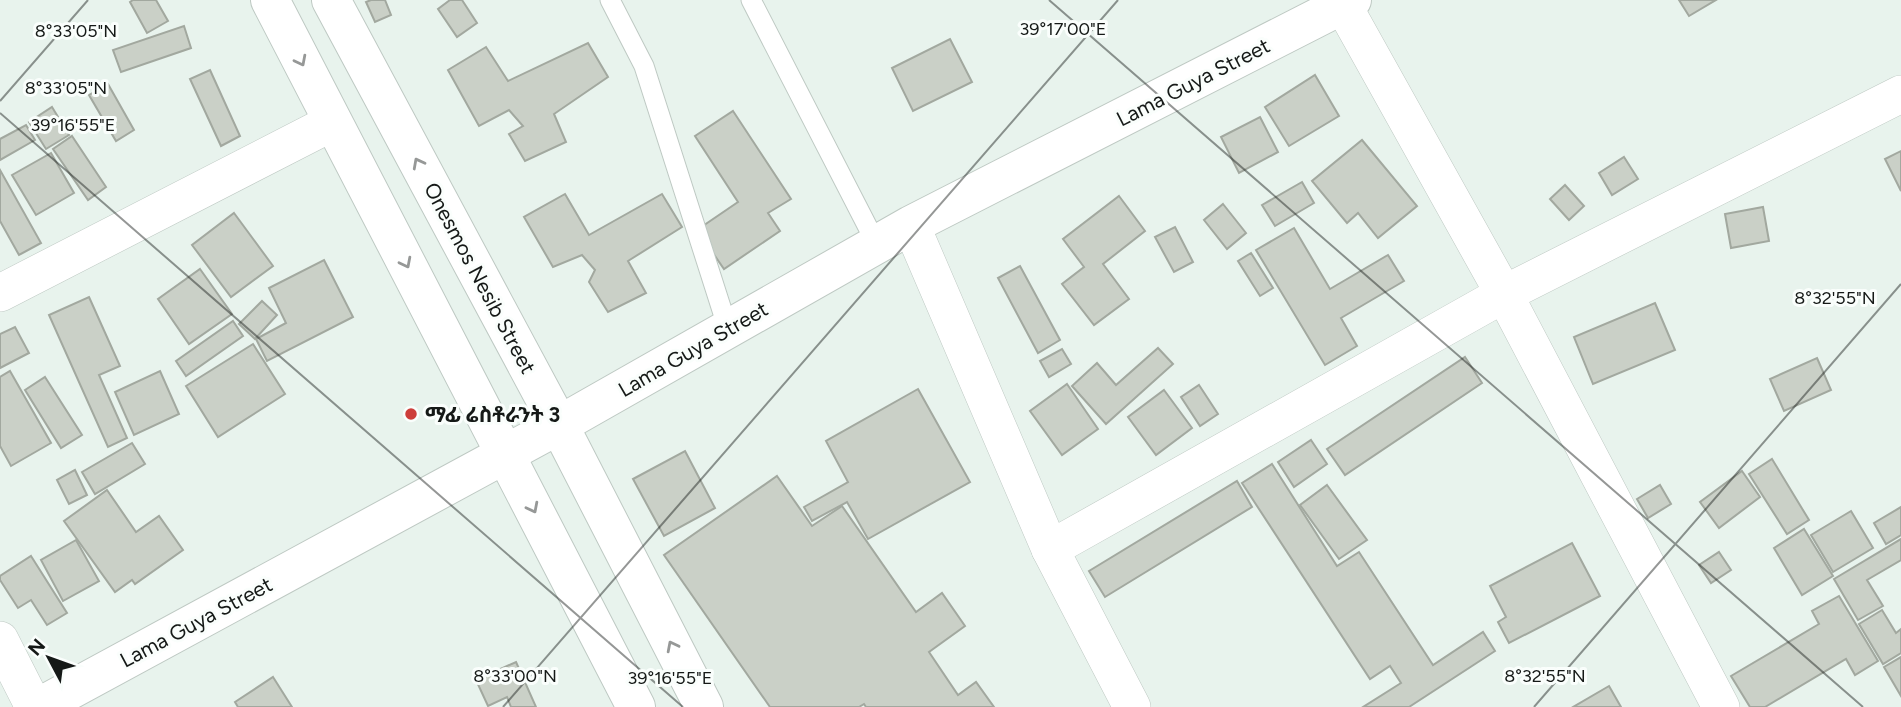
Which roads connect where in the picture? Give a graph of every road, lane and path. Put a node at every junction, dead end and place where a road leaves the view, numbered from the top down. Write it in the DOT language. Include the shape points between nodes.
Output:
graph roads {
  1 [pos="270,0"];
  2 [pos="331,0"];
  3 [pos="610,0"];
  4 [pos="751,0"];
  5 [pos="1345,2"];
  6 [pos="1901,94"];
  7 [pos="333,122"];
  8 [pos="911,225"];
  9 [pos="877,245"];
  10 [pos="0,293"];
  11 [pos="1504,294"];
  12 [pos="728,329"];
  13 [pos="559,425"];
  14 [pos="505,454"];
  15 [pos="1049,549"];
  16 [pos="0,640"];
  17 [pos="36,707"];
  18 [pos="636,707"];
  19 [pos="704,707"];
  20 [pos="1132,707"];
  21 [pos="1721,707"];
  1 -- 7 [label="street, one-way"];
  13 -- 2 [label="street, Onesmos Nesib Street, one-way"];
  3 -- 12 [label="lane" via="644,66"];
  4 -- 9 [label="lane"];
  5 -- 8 [label="street, Lama Guya Street"];
  5 -- 11 [label="street"];
  6 -- 11 [label="street"];
  7 -- 10 [label="street"];
  7 -- 14 [label="street, one-way"];
  8 -- 9 [label="street, Lama Guya Street"];
  8 -- 15 [label="street"];
  9 -- 12 [label="street, Lama Guya Street"];
  11 -- 15 [label="street"];
  11 -- 21 [label="street"];
  12 -- 13 [label="street, Lama Guya Street"];
  13 -- 14 [label="street, Lama Guya Street"];
  19 -- 13 [label="street, Onesmos Nesib Street, one-way"];
  14 -- 17 [label="street, Lama Guya Street"];
  14 -- 18 [label="street, one-way"];
  15 -- 20 [label="street"];
  16 -- 17 [label="street"];
}
